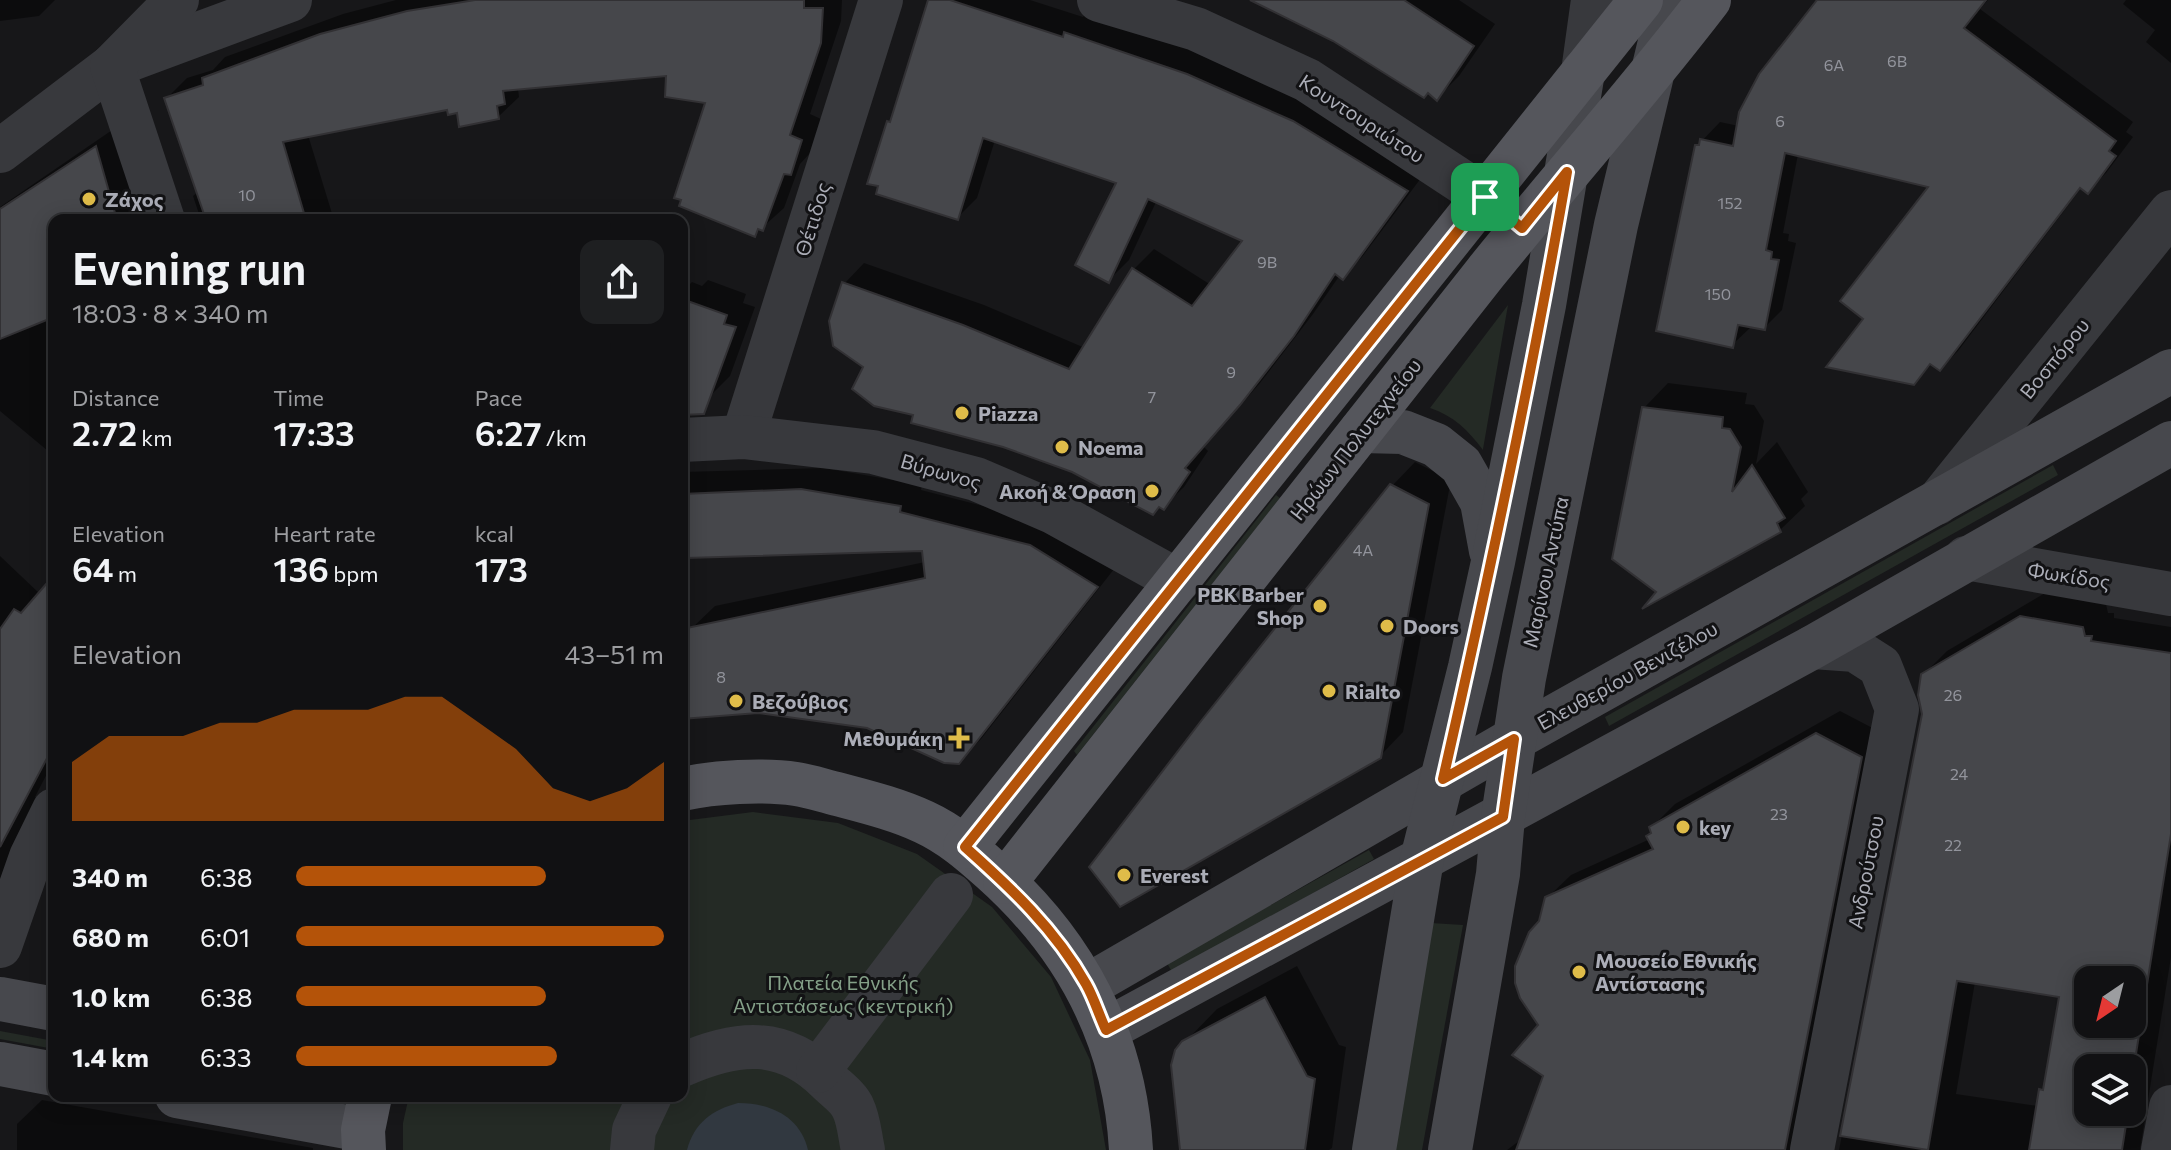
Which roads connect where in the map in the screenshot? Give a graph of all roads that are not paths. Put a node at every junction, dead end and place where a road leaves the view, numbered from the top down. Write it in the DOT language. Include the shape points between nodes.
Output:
graph roads {
  1 [pos="177,0"];
  2 [pos="290,0"];
  3 [pos="881,0"];
  4 [pos="1099,0"];
  5 [pos="1593,0"];
  6 [pos="1641,0"];
  7 [pos="1670,0"];
  8 [pos="1709,0"];
  9 [pos="112,66"];
  10 [pos="1583,72"];
  11 [pos="1652,74"];
  12 [pos="0,108"];
  13 [pos="43,119"];
  14 [pos="0,151"];
  15 [pos="1567,172"];
  16 [pos="1485,197"];
  17 [pos="2171,212"];
  18 [pos="161,214"];
  19 [pos="1522,228"];
  20 [pos="2171,371"];
  21 [pos="1361,431"];
  22 [pos="743,437"];
  23 [pos="688,440"];
  24 [pos="2171,443"];
  25 [pos="1936,503"];
  26 [pos="1966,558"];
  27 [pos="1493,562"];
  28 [pos="1178,581"];
  29 [pos="2171,594"];
  30 [pos="1813,647"];
  31 [pos="1514,739"];
  32 [pos="1443,779"];
  33 [pos="688,788"];
  34 [pos="1503,817"];
  35 [pos="48,822"];
  36 [pos="965,847"];
  37 [pos="1422,859"];
  38 [pos="1005,882"];
  39 [pos="951,895"];
  40 [pos="0,946"];
  41 [pos="1087,986"];
  42 [pos="0,999"];
  43 [pos="48,1008"];
  44 [pos="1106,1030"];
  45 [pos="688,1062"];
  46 [pos="0,1064"];
  47 [pos="818,1071"];
  48 [pos="48,1073"];
  49 [pos="216,1102"];
  50 [pos="647,1102"];
  51 [pos="2171,1107"];
  52 [pos="365,1125"];
  53 [pos="632,1150"];
  54 [pos="863,1150"];
  55 [pos="1131,1150"];
  56 [pos="1374,1150"];
  57 [pos="1450,1150"];
  58 [pos="1812,1150"];
  59 [pos="2163,1150"];
  1 -- 9 [label="street"];
  2 -- 9 [label="street"];
  3 -- 22 [label="street, Θέτιδος"];
  4 -- 16 [label="street, Κουντουριώτου" via="1196,29 1307,80"];
  5 -- 10 [label="street"];
  6 -- 10 [label="main road"];
  7 -- 11 [label="street, Μαρίνου Αντύπα"];
  8 -- 11 [label="main road, Ηρώων Πολυτεχνείου"];
  9 -- 13 [label="street"];
  9 -- 18 [label="street"];
  10 -- 15 [label="street"];
  10 -- 16 [label="main road"];
  11 -- 15 [label="main road, Ηρώων Πολυτεχνείου"];
  11 -- 31 [label="street, Μαρίνου Αντύπα" via="1594,328"];
  12 -- 13 [label="street"];
  13 -- 14 [label="street"];
  15 -- 19 [label="main road, Ηρώων Πολυτεχνείου"];
  15 -- 27 [label="street"];
  16 -- 19 [label="street, Κουντουριώτου"];
  16 -- 28 [label="main road"];
  17 -- 25 [label="street, Βοσπόρου"];
  19 -- 21 [label="main road, Ηρώων Πολυτεχνείου"];
  20 -- 25 [label="street, Ελευθερίου Βενιζέλου"];
  21 -- 27 [label="street" via="1403,432 1436,445 1461,465 1482,502"];
  21 -- 38 [label="main road, Ηρώων Πολυτεχνείου"];
  22 -- 23 [label="street, Βύρωνος"];
  22 -- 28 [label="street, Βύρωνος" via="873,452 976,479 1053,512"];
  24 -- 26 [label="street"];
  25 -- 31 [label="street, Ελευθερίου Βενιζέλου"];
  26 -- 29 [label="street, Φωκίδος"];
  26 -- 30 [label="street"];
  27 -- 32 [label="street"];
  28 -- 36 [label="main road"];
  30 -- 34 [label="street"];
  30 -- 58 [label="street, Ανδρούτσου" via="1855,650 1880,666 1897,709"];
  31 -- 32 [label="street, Ελευθερίου Βενιζέλου"];
  31 -- 34 [label="street, Μαρίνου Αντύπα"];
  32 -- 37 [label="street"];
  32 -- 41 [label="street, Ελευθερίου Βενιζέλου"];
  33 -- 36 [label="main road" via="795,784 879,804 925,822"];
  34 -- 37 [label="street"];
  34 -- 57 [label="street, Μαρίνου Αντύπα" via="1498,874"];
  35 -- 40 [label="street"];
  36 -- 38 [label="main road"];
  37 -- 44 [label="street"];
  37 -- 56 [label="street"];
  38 -- 41 [label="main road" via="1065,950"];
  39 -- 47 [label="street"];
  41 -- 44 [label="main road"];
  42 -- 43 [label="street"];
  44 -- 55 [label="main road" via="1123,1081"];
  45 -- 47 [label="street" via="738,1047 785,1050"];
  46 -- 48 [label="street"];
  47 -- 54 [label="street" via="853,1106"];
  49 -- 52 [label="street"];
  50 -- 53 [label="street" via="634,1130"];
  51 -- 59 [label="street"];
}
